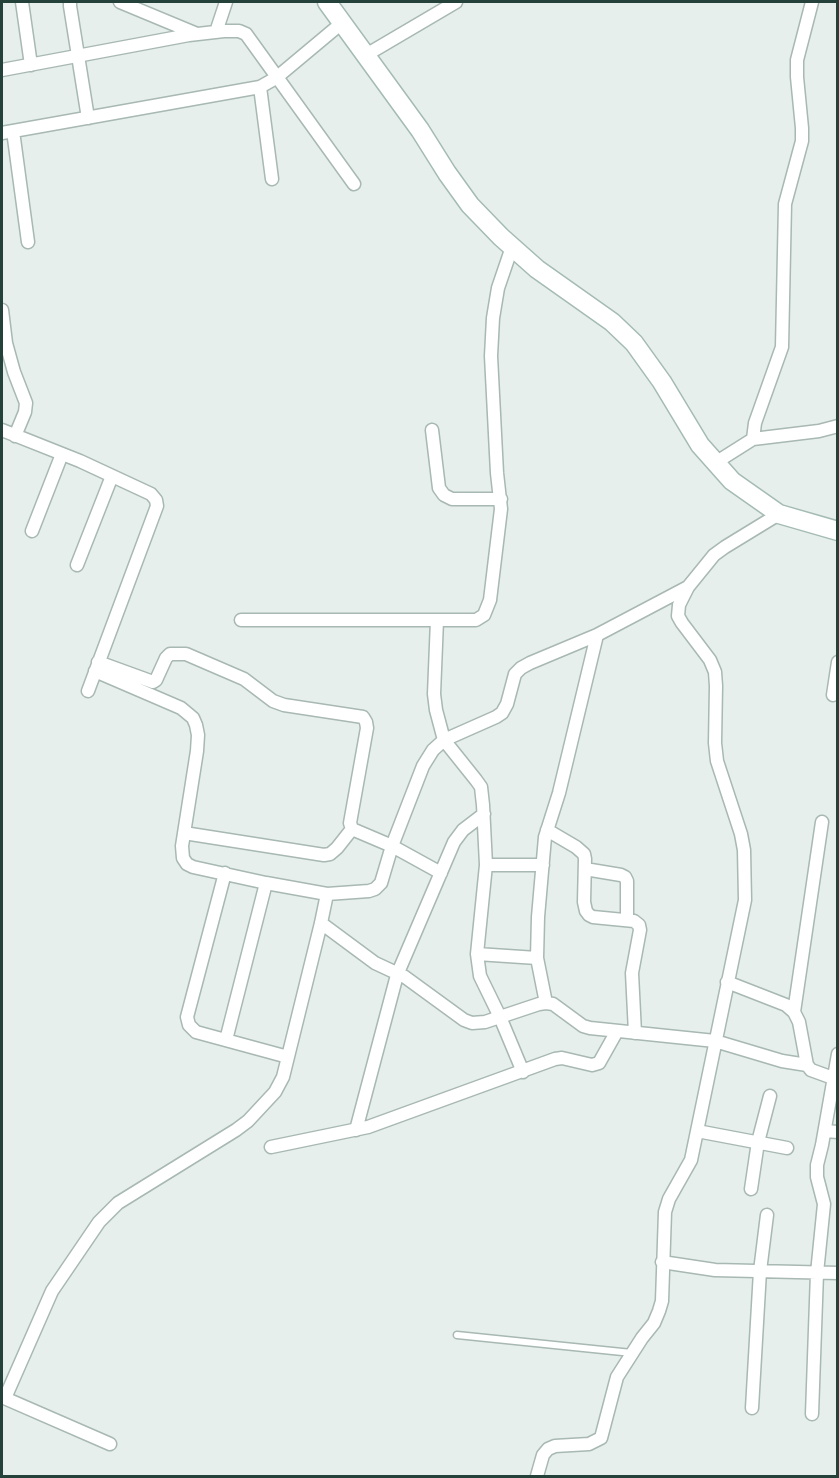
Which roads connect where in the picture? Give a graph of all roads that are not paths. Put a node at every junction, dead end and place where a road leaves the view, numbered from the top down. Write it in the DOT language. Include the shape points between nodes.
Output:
graph roads {
  1 [pos="22,2"];
  2 [pos="70,2"];
  3 [pos="120,2"];
  4 [pos="225,2"];
  5 [pos="327,2"];
  6 [pos="456,2"];
  7 [pos="812,2"];
  8 [pos="343,22"];
  9 [pos="216,32"];
  10 [pos="198,34"];
  11 [pos="77,56"];
  12 [pos="366,56"];
  13 [pos="31,65"];
  14 [pos="2,70"];
  15 [pos="276,78"];
  16 [pos="260,87"];
  17 [pos="88,118"];
  18 [pos="7,132"];
  19 [pos="272,179"];
  20 [pos="354,184"];
  21 [pos="28,242"];
  22 [pos="512,247"];
  23 [pos="2,310"];
  24 [pos="837,426"];
  25 [pos="2,430"];
  26 [pos="432,430"];
  27 [pos="15,436"];
  28 [pos="753,439"];
  29 [pos="62,454"];
  30 [pos="716,463"];
  31 [pos="112,476"];
  32 [pos="501,499"];
  33 [pos="779,514"];
  34 [pos="32,531"];
  35 [pos="837,531"];
  36 [pos="77,566"];
  37 [pos="688,587"];
  38 [pos="241,620"];
  39 [pos="437,620"];
  40 [pos="597,635"];
  41 [pos="837,662"];
  42 [pos="97,667"];
  43 [pos="88,691"];
  44 [pos="833,695"];
  45 [pos="444,740"];
  46 [pos="484,814"];
  47 [pos="822,822"];
  48 [pos="352,829"];
  49 [pos="547,830"];
  50 [pos="184,833"];
  51 [pos="392,846"];
  52 [pos="486,865"];
  53 [pos="543,865"];
  54 [pos="585,869"];
  55 [pos="225,873"];
  56 [pos="441,873"];
  57 [pos="266,883"];
  58 [pos="327,894"];
  59 [pos="627,920"];
  60 [pos="321,922"];
  61 [pos="477,954"];
  62 [pos="537,958"];
  63 [pos="398,975"];
  64 [pos="727,982"];
  65 [pos="546,1003"];
  66 [pos="794,1012"];
  67 [pos="500,1017"];
  68 [pos="617,1031"];
  69 [pos="635,1033"];
  70 [pos="226,1040"];
  71 [pos="715,1041"];
  72 [pos="837,1054"];
  73 [pos="288,1057"];
  74 [pos="807,1065"];
  75 [pos="523,1072"];
  76 [pos="833,1078"];
  77 [pos="770,1096"];
  78 [pos="356,1130"];
  79 [pos="697,1131"];
  80 [pos="831,1132"];
  81 [pos="758,1142"];
  82 [pos="271,1147"];
  83 [pos="787,1148"];
  84 [pos="751,1189"];
  85 [pos="767,1215"];
  86 [pos="662,1262"];
  87 [pos="760,1271"];
  88 [pos="818,1273"];
  89 [pos="837,1273"];
  90 [pos="457,1335"];
  91 [pos="633,1353"];
  92 [pos="3,1397"];
  93 [pos="752,1408"];
  94 [pos="812,1414"];
  95 [pos="110,1444"];
  96 [pos="537,1476"];
  1 -- 13 [label="street"];
  2 -- 11 [label="street"];
  3 -- 10 [label="street"];
  4 -- 9 [label="street"];
  5 -- 8 [label="street"];
  6 -- 12 [label="street"];
  7 -- 28 [label="street" via="797,60 802,128 785,204 782,347"];
  8 -- 12 [label="street"];
  8 -- 15 [label="street"];
  9 -- 10 [label="street"];
  9 -- 15 [label="street" via="246,34"];
  10 -- 11 [label="street"];
  11 -- 13 [label="street"];
  11 -- 17 [label="street"];
  12 -- 22 [label="street" via="470,205"];
  13 -- 14 [label="street"];
  15 -- 16 [label="street"];
  15 -- 20 [label="street"];
  16 -- 17 [label="street"];
  16 -- 19 [label="street"];
  17 -- 18 [label="street"];
  18 -- 21 [label="street"];
  22 -- 30 [label="street" via="612,322 634,344"];
  22 -- 32 [label="street" via="498,288 491,356"];
  23 -- 27 [label="street" via="9,353 26,403"];
  24 -- 28 [label="street"];
  25 -- 27 [label="street"];
  26 -- 32 [label="street" via="439,488 444,495 452,500"];
  27 -- 29 [label="street"];
  28 -- 30 [label="street"];
  29 -- 31 [label="street"];
  29 -- 34 [label="street"];
  30 -- 33 [label="street" via="732,481"];
  31 -- 36 [label="street"];
  31 -- 42 [label="street" via="151,494 158,506"];
  32 -- 39 [label="street" via="490,600 484,615 476,620"];
  33 -- 35 [label="street"];
  33 -- 37 [label="street" via="714,555"];
  37 -- 40 [label="street"];
  37 -- 64 [label="street" via="678,616 715,672 717,761 744,850 745,900"];
  38 -- 39 [label="street"];
  39 -- 45 [label="street" via="434,694"];
  40 -- 45 [label="street" via="521,668 515,674 502,713"];
  40 -- 49 [label="street" via="560,793"];
  41 -- 44 [label="street"];
  42 -- 43 [label="street"];
  42 -- 48 [label="street" via="153,682 170,654 186,654 244,679 284,705 363,717 367,728"];
  42 -- 50 [label="street" via="181,708 193,718 197,751"];
  45 -- 46 [label="street" via="477,780"];
  45 -- 51 [label="street" via="423,766"];
  46 -- 52 [label="street"];
  46 -- 56 [label="street" via="458,835"];
  47 -- 66 [label="street"];
  48 -- 50 [label="street" via="337,848 324,855"];
  48 -- 51 [label="street"];
  49 -- 53 [label="street"];
  49 -- 54 [label="street" via="584,854"];
  50 -- 55 [label="street" via="183,858 187,864"];
  51 -- 56 [label="street"];
  51 -- 58 [label="street" via="381,883 375,889"];
  52 -- 53 [label="street"];
  52 -- 61 [label="street"];
  53 -- 62 [label="street"];
  54 -- 59 [label="street" via="625,877"];
  54 -- 59 [label="street" via="586,911 593,917"];
  55 -- 57 [label="street"];
  55 -- 70 [label="street" via="187,1017 195,1032"];
  56 -- 63 [label="street"];
  57 -- 58 [label="street"];
  57 -- 70 [label="street"];
  58 -- 60 [label="street"];
  59 -- 69 [label="street" via="634,921 640,930 632,973"];
  60 -- 63 [label="street" via="375,963"];
  60 -- 73 [label="street"];
  61 -- 62 [label="street"];
  61 -- 67 [label="street" via="480,976"];
  62 -- 65 [label="street"];
  63 -- 67 [label="street" via="464,1020 485,1022"];
  63 -- 78 [label="street"];
  64 -- 66 [label="street" via="786,1005"];
  64 -- 71 [label="street"];
  65 -- 67 [label="street"];
  65 -- 68 [label="street" via="583,1026"];
  66 -- 74 [label="street"];
  67 -- 75 [label="street"];
  68 -- 69 [label="street"];
  68 -- 75 [label="street" via="599,1063 562,1058"];
  69 -- 71 [label="street"];
  70 -- 73 [label="street"];
  71 -- 74 [label="street"];
  71 -- 79 [label="street"];
  72 -- 76 [label="street"];
  73 -- 92 [label="street" via="276,1092 248,1121 118,1203 99,1222 52,1291"];
  74 -- 76 [label="street"];
  75 -- 78 [label="street"];
  76 -- 80 [label="street"];
  77 -- 81 [label="street"];
  78 -- 82 [label="street"];
  79 -- 81 [label="street"];
  79 -- 86 [label="street" via="691,1160 665,1212"];
  80 -- 88 [label="street" via="818,1165 824,1204"];
  81 -- 83 [label="street"];
  81 -- 84 [label="street"];
  85 -- 87 [label="street"];
  86 -- 87 [label="street" via="715,1270"];
  86 -- 91 [label="street" via="659,1311"];
  87 -- 88 [label="street"];
  87 -- 93 [label="street"];
  88 -- 89 [label="street"];
  88 -- 94 [label="street"];
  90 -- 91 [label="lane"];
  91 -- 96 [label="street" via="617,1377 601,1438 589,1444 548,1449"];
  92 -- 95 [label="street"];
}
